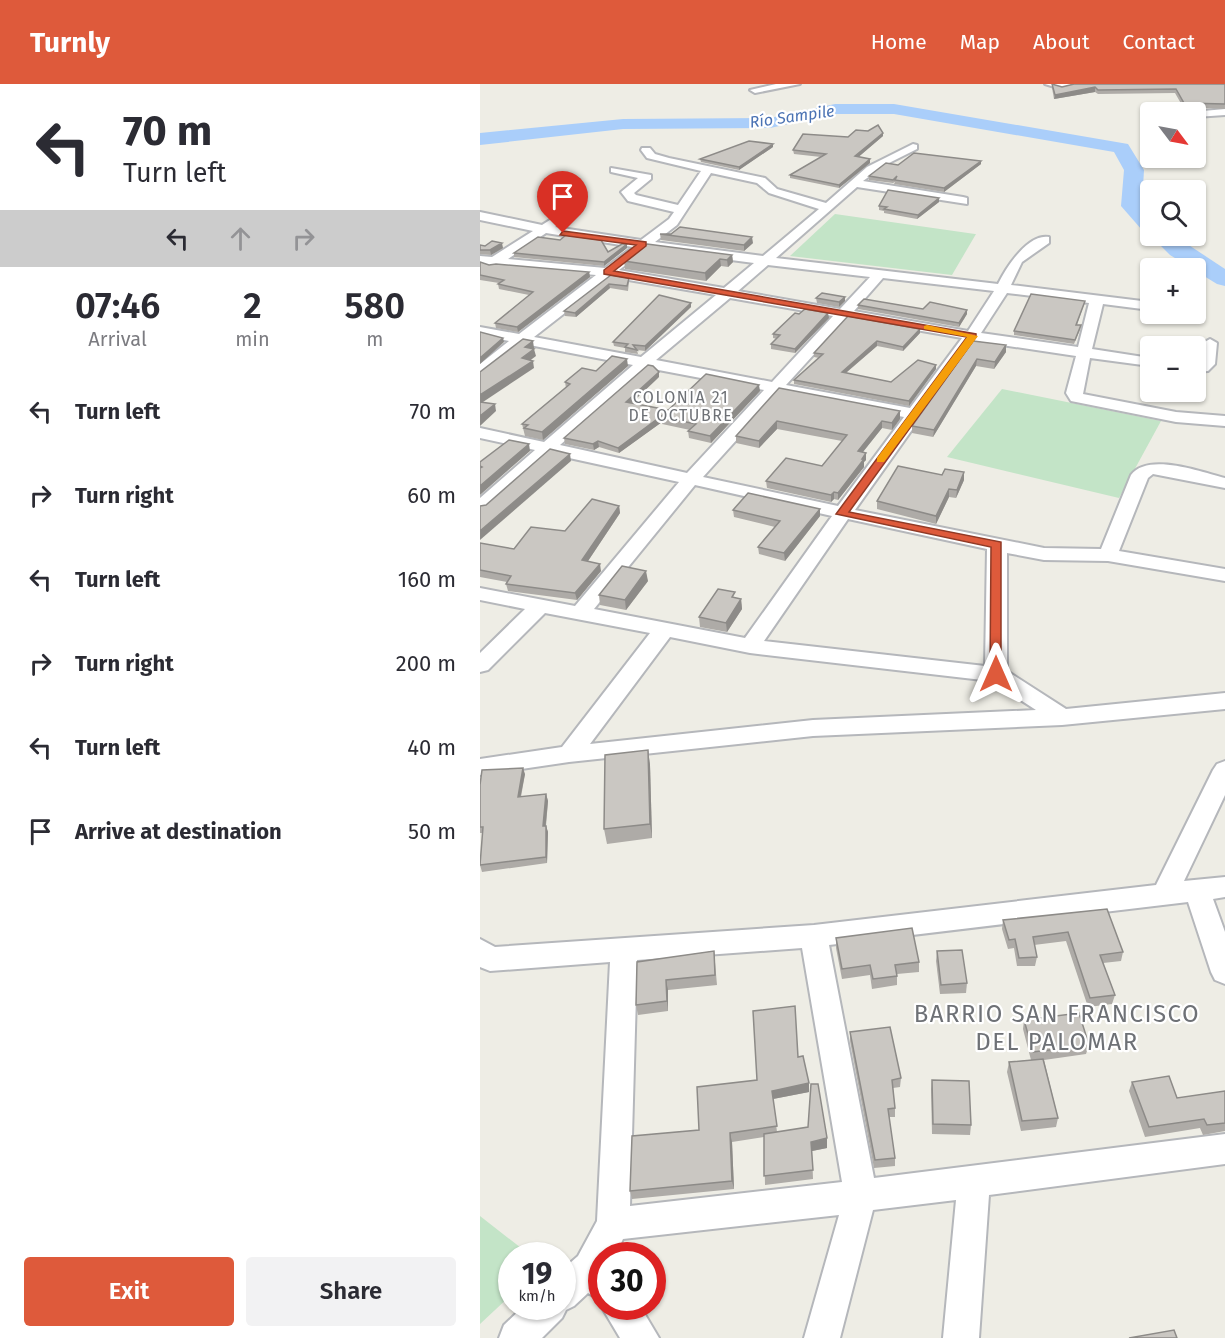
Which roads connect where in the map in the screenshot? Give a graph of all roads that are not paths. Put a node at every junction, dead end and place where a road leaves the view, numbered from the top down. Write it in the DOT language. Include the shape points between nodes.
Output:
graph roads {
  1 [pos="795,84"];
  2 [pos="1050,84"];
  3 [pos="1084,84"];
  4 [pos="755,90"];
  5 [pos="1225,112"];
  6 [pos="1206,113"];
  7 [pos="913,147"];
  8 [pos="646,150"];
  9 [pos="615,170"];
  10 [pos="708,170"];
  11 [pos="853,183"];
  12 [pos="963,201"];
  13 [pos="577,207"];
  14 [pos="828,208"];
  15 [pos="682,210"];
  16 [pos="480,216"];
  17 [pos="543,230"];
  18 [pos="1044,240"];
  19 [pos="643,244"];
  20 [pos="480,260"];
  21 [pos="765,260"];
  22 [pos="495,261"];
  23 [pos="480,271"];
  24 [pos="607,272"];
  25 [pos="879,275"];
  26 [pos="1002,288"];
  27 [pos="728,291"];
  28 [pos="1097,299"];
  29 [pos="1140,305"];
  30 [pos="844,312"];
  31 [pos="480,331"];
  32 [pos="973,336"];
  33 [pos="521,339"];
  34 [pos="1210,343"];
  35 [pos="1084,353"];
  36 [pos="646,361"];
  37 [pos="1140,361"];
  38 [pos="1206,365"];
  39 [pos="480,371"];
  40 [pos="777,386"];
  41 [pos="914,414"];
  42 [pos="1225,421"];
  43 [pos="480,433"];
  44 [pos="547,448"];
  45 [pos="690,480"];
  46 [pos="1225,483"];
  47 [pos="480,507"];
  48 [pos="842,514"];
  49 [pos="997,545"];
  50 [pos="1108,555"];
  51 [pos="1225,575"];
  52 [pos="480,594"];
  53 [pos="540,606"];
  54 [pos="579,614"];
  55 [pos="664,630"];
  56 [pos="750,646"];
  57 [pos="480,665"];
  58 [pos="996,674"];
  59 [pos="1225,701"];
  60 [pos="1062,717"];
  61 [pos="569,754"];
  62 [pos="480,767"];
  63 [pos="1225,770"];
  64 [pos="1225,887"];
  65 [pos="1197,890"];
  66 [pos="1165,894"];
  67 [pos="814,936"];
  68 [pos="480,950"];
  69 [pos="624,951"];
  70 [pos="1225,972"];
  71 [pos="1225,1149"];
  72 [pos="974,1180"];
  73 [pos="861,1196"];
  74 [pos="613,1224"];
  75 [pos="607,1242"];
  76 [pos="536,1320"];
  77 [pos="628,1320"];
  78 [pos="517,1338"];
  79 [pos="641,1338"];
  80 [pos="822,1338"];
  81 [pos="961,1338"];
  1 -- 4 [label="street"];
  2 -- 3 [label="street"];
  5 -- 6 [label="street"];
  7 -- 11 [label="street" via="883,160"];
  8 -- 10 [label="street" via="651,156"];
  9 -- 15 [label="street" via="647,177 627,192 632,198"];
  10 -- 14 [label="street" via="761,180 773,190"];
  10 -- 15 [label="street"];
  11 -- 12 [label="street"];
  11 -- 14 [label="street"];
  13 -- 17 [label="street"];
  14 -- 21 [label="street"];
  15 -- 19 [label="street" via="673,222"];
  16 -- 17 [label="street"];
  17 -- 19 [label="street"];
  17 -- 22 [label="street"];
  18 -- 26 [label="street" via="1017,260"];
  19 -- 21 [label="street"];
  19 -- 24 [label="street"];
  20 -- 22 [label="street"];
  21 -- 25 [label="street"];
  21 -- 27 [label="street"];
  22 -- 23 [label="street"];
  22 -- 24 [label="street"];
  24 -- 27 [label="street"];
  24 -- 33 [label="street"];
  25 -- 26 [label="street"];
  25 -- 30 [label="street"];
  26 -- 28 [label="street"];
  26 -- 32 [label="street"];
  27 -- 30 [label="street"];
  27 -- 36 [label="street"];
  28 -- 29 [label="street"];
  28 -- 35 [label="street"];
  30 -- 32 [label="street"];
  30 -- 40 [label="street"];
  31 -- 33 [label="street"];
  32 -- 35 [label="street"];
  32 -- 41 [label="street"];
  33 -- 36 [label="street"];
  33 -- 39 [label="street"];
  34 -- 38 [label="street"];
  35 -- 37 [label="street"];
  35 -- 42 [label="street" via="1074,393 1077,398 1176,417"];
  36 -- 40 [label="street"];
  36 -- 44 [label="street"];
  40 -- 41 [label="street"];
  40 -- 45 [label="street"];
  41 -- 48 [label="street"];
  43 -- 44 [label="street"];
  44 -- 45 [label="street"];
  44 -- 47 [label="street"];
  45 -- 48 [label="street"];
  45 -- 54 [label="street"];
  46 -- 50 [label="street" via="1156,468 1147,470 1140,475"];
  48 -- 49 [label="street"];
  48 -- 56 [label="street"];
  49 -- 50 [label="street" via="1044,554"];
  49 -- 58 [label="street"];
  50 -- 51 [label="street"];
  52 -- 53 [label="street"];
  53 -- 54 [label="street"];
  53 -- 57 [label="street"];
  54 -- 55 [label="street"];
  55 -- 56 [label="street"];
  55 -- 61 [label="street"];
  56 -- 58 [label="street"];
  58 -- 60 [label="street"];
  59 -- 60 [label="street"];
  60 -- 61 [label="street" via="813,728"];
  61 -- 62 [label="street"];
  63 -- 66 [label="street"];
  64 -- 65 [label="street"];
  65 -- 66 [label="street"];
  65 -- 70 [label="street"];
  66 -- 67 [label="street"];
  67 -- 69 [label="street"];
  67 -- 73 [label="street"];
  68 -- 69 [label="street" via="490,959"];
  69 -- 74 [label="street"];
  71 -- 72 [label="street"];
  72 -- 73 [label="street"];
  72 -- 81 [label="street"];
  73 -- 74 [label="street"];
  73 -- 80 [label="street"];
  74 -- 75 [label="street"];
  76 -- 78 [label="street"];
  77 -- 79 [label="street"];
}
